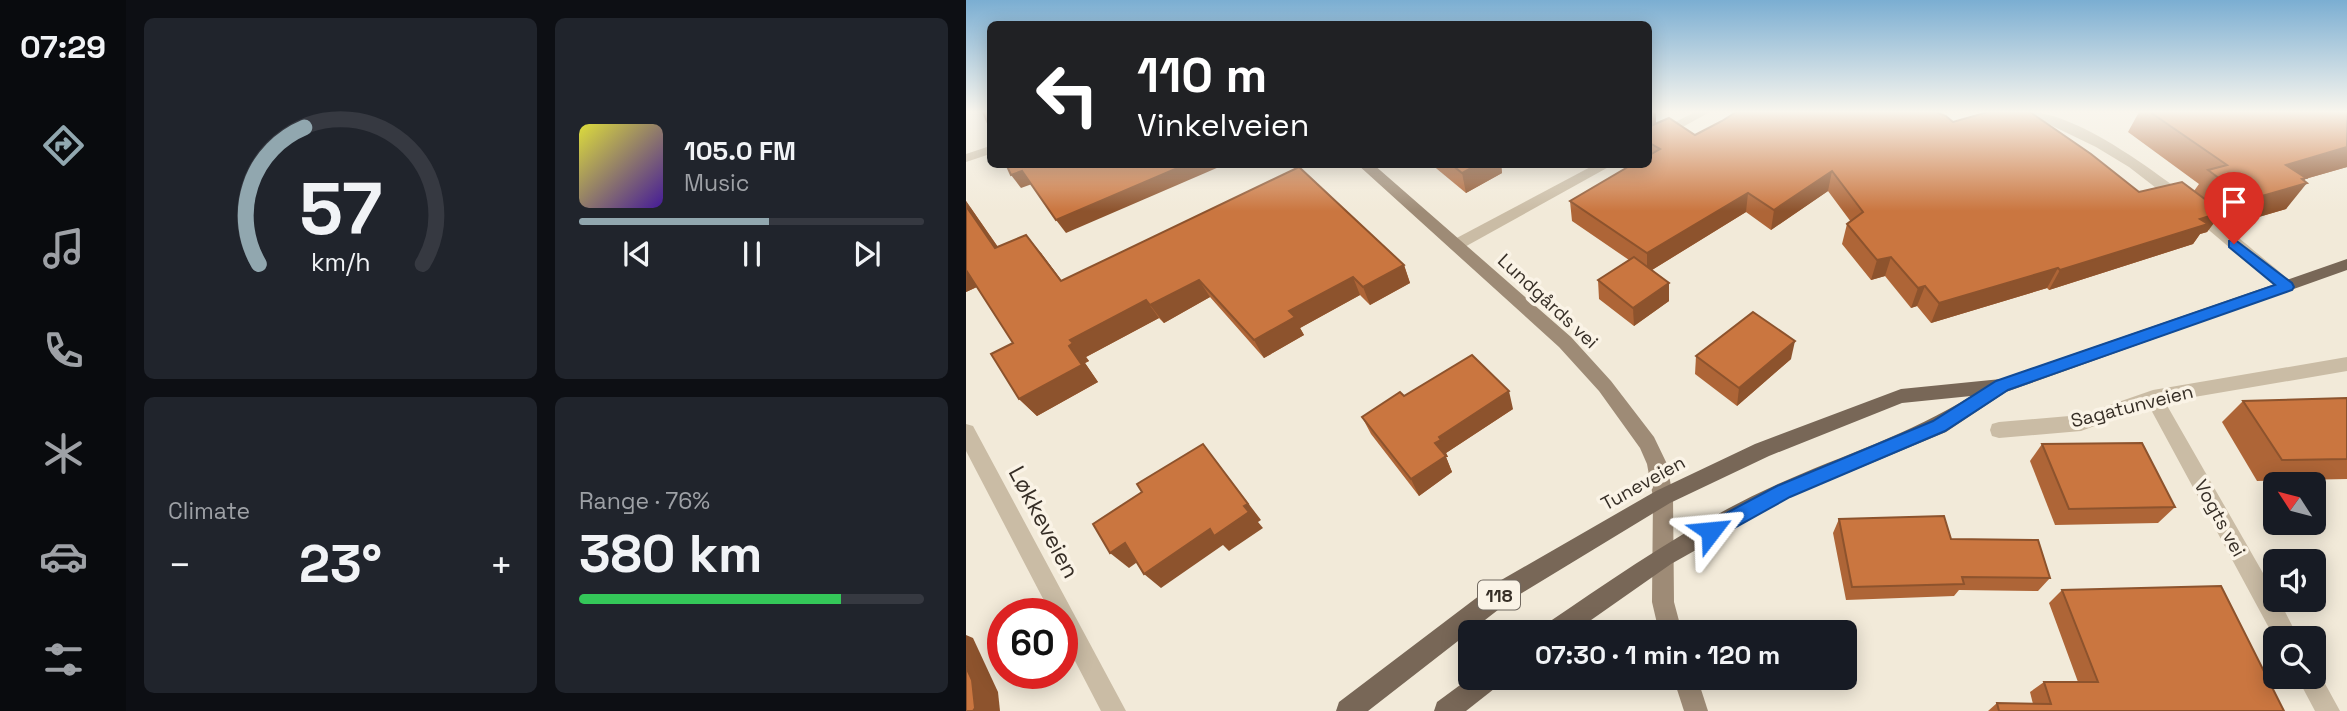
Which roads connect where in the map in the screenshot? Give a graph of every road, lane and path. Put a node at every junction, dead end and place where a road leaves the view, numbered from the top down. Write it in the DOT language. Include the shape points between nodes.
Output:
graph roads {
  1 [pos="2105,145"];
  2 [pos="987,151"];
  3 [pos="966,158"];
  4 [pos="1369,168"];
  5 [pos="1600,168"];
  6 [pos="1456,245"];
  7 [pos="2347,264"];
  8 [pos="2287,287"];
  9 [pos="2347,364"];
  10 [pos="2002,386"];
  11 [pos="2152,397"];
  12 [pos="1999,430"];
  13 [pos="966,432"];
  14 [pos="1663,498"];
  15 [pos="1663,557"];
  16 [pos="1571,620"];
  17 [pos="1668,620"];
  18 [pos="2281,626"];
  19 [pos="2316,689"];
  20 [pos="1474,690"];
  21 [pos="1689,690"];
  22 [pos="1114,711"];
  23 [pos="1348,711"];
  24 [pos="1446,711"];
  25 [pos="1696,711"];
  26 [pos="2328,711"];
  1 -- 8 [label="street" via="2142,168"];
  2 -- 3 [label="street"];
  4 -- 6 [label="street, Lundgårds vei"];
  5 -- 6 [label="street"];
  6 -- 14 [label="street, Lundgårds vei" via="1566,342 1605,386 1647,443 1657,464"];
  7 -- 8 [label="main road, Tuneveien / 118"];
  8 -- 10 [label="main road, Tuneveien / 118"];
  9 -- 11 [label="street, Sagatunveien"];
  10 -- 14 [label="main road, Tuneveien / 118" via="1901,396 1762,450"];
  10 -- 15 [label="main road, Tuneveien / 118" via="1939,426 1783,491"];
  11 -- 12 [label="street, Sagatunveien" via="2081,423"];
  11 -- 18 [label="street, Vogts vei"];
  13 -- 22 [label="street, Løkkeveien"];
  14 -- 15 [label="street, Lundgårds vei"];
  14 -- 23 [label="main road, Tuneveien / 118" via="1504,591"];
  15 -- 16 [label="main road, Tuneveien / 118"];
  15 -- 17 [label="street, Lundgårds vei"];
  19 -- 26 [label="street"];
  20 -- 24 [label="main road"];
  21 -- 25 [label="street"];
}
